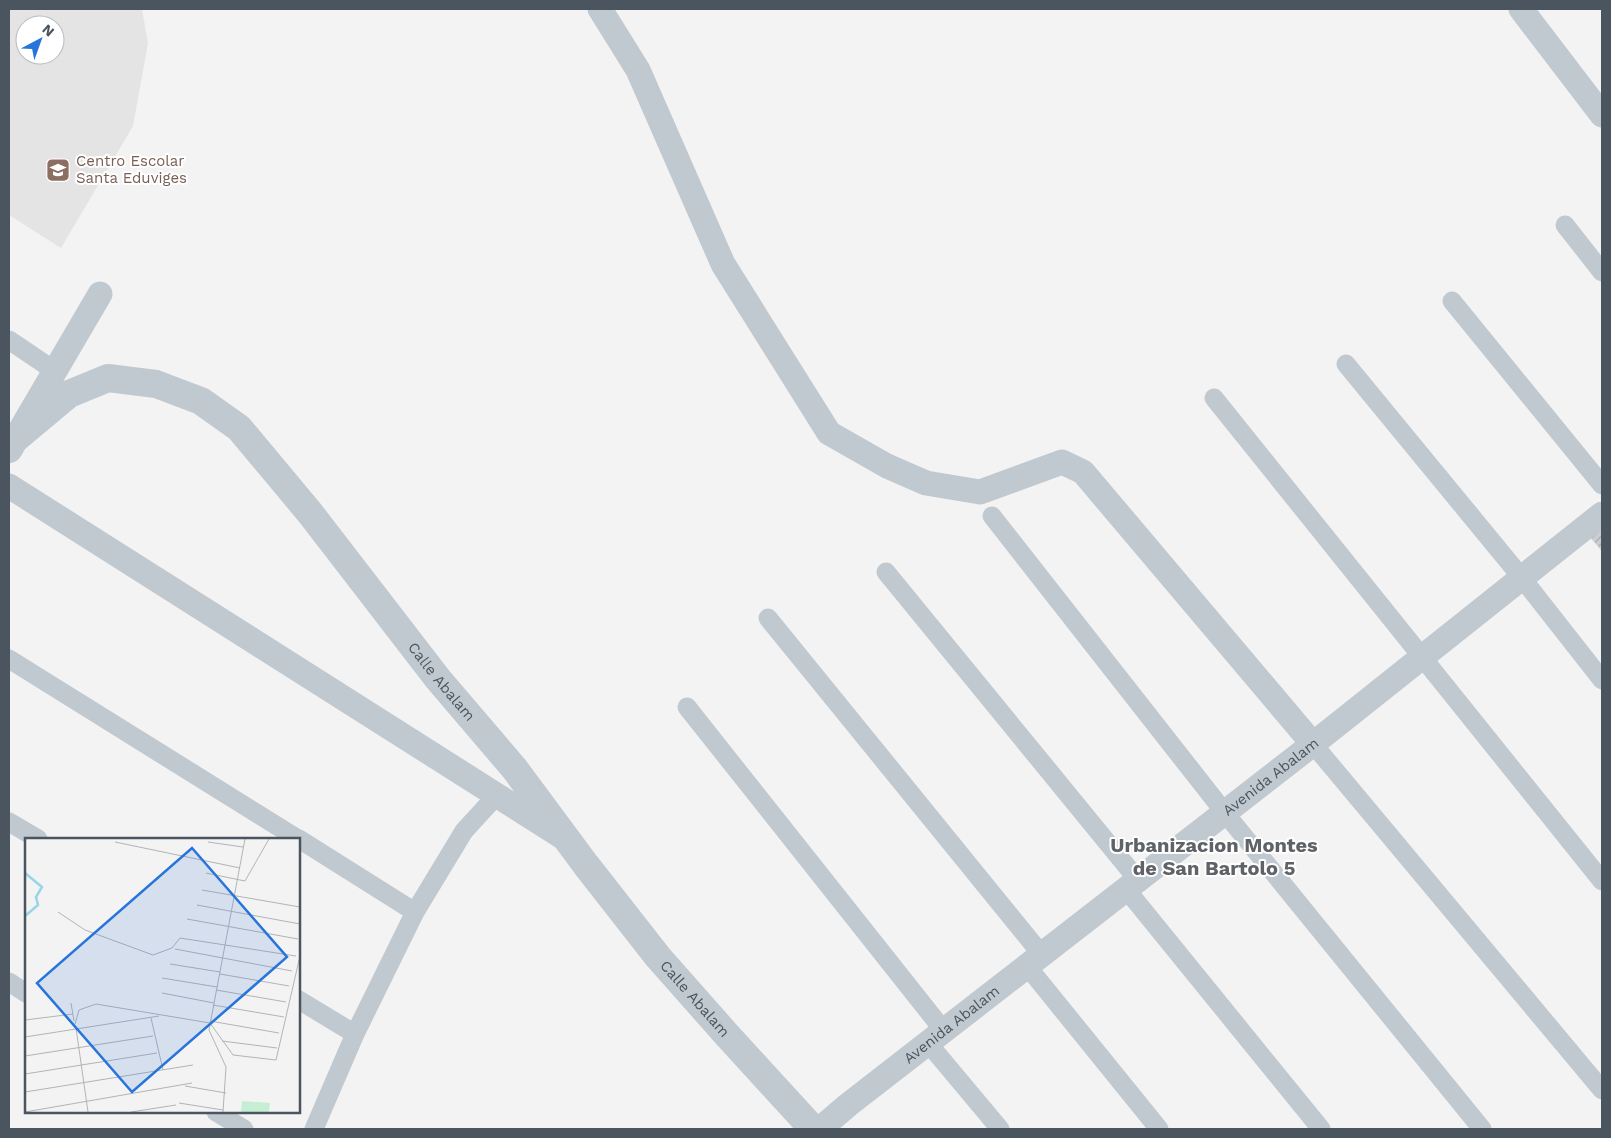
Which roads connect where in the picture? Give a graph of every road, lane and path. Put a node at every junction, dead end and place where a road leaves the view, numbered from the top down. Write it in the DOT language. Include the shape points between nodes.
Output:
graph roads {
  1 [pos="600,9"];
  2 [pos="1520,9"];
  3 [pos="1602,115"];
  4 [pos="1565,225"];
  5 [pos="1602,272"];
  6 [pos="100,294"];
  7 [pos="1452,301"];
  8 [pos="9,340"];
  9 [pos="1346,364"];
  10 [pos="55,371"];
  11 [pos="1214,398"];
  12 [pos="11,445"];
  13 [pos="1602,485"];
  14 [pos="9,486"];
  15 [pos="1602,514"];
  16 [pos="992,516"];
  17 [pos="886,572"];
  18 [pos="1522,578"];
  19 [pos="768,618"];
  20 [pos="1422,657"];
  21 [pos="9,659"];
  22 [pos="1602,680"];
  23 [pos="687,707"];
  24 [pos="1313,744"];
  25 [pos="497,795"];
  26 [pos="1225,813"];
  27 [pos="9,822"];
  28 [pos="36,838"];
  29 [pos="297,838"];
  30 [pos="300,840"];
  31 [pos="567,840"];
  32 [pos="1602,881"];
  33 [pos="1132,885"];
  34 [pos="415,912"];
  35 [pos="1034,961"];
  36 [pos="9,982"];
  37 [pos="25,992"];
  38 [pos="300,1001"];
  39 [pos="355,1034"];
  40 [pos="936,1037"];
  41 [pos="1602,1090"];
  42 [pos="218,1113"];
  43 [pos="826,1127"];
  44 [pos="244,1129"];
  45 [pos="314,1129"];
  46 [pos="1000,1129"];
  47 [pos="1159,1129"];
  48 [pos="1321,1129"];
  49 [pos="1482,1129"];
  1 -- 24 [label="street" via="638,70 723,264 829,433 887,466 926,483 980,492 1062,462 1083,472"];
  2 -- 3 [label="street"];
  4 -- 5 [label="street"];
  6 -- 10 [label="street"];
  7 -- 13 [label="street"];
  8 -- 10 [label="street"];
  9 -- 18 [label="street"];
  10 -- 12 [label="street"];
  11 -- 20 [label="street"];
  12 -- 31 [label="street, Calle Abalam" via="69,394 108,378 156,384 201,401 239,428 310,513 438,679 514,768"];
  14 -- 25 [label="street"];
  15 -- 18 [label="street, Avenida Abalam"];
  16 -- 26 [label="street"];
  17 -- 33 [label="street"];
  18 -- 20 [label="street, Avenida Abalam"];
  18 -- 22 [label="street"];
  19 -- 35 [label="street"];
  20 -- 24 [label="street, Avenida Abalam"];
  20 -- 32 [label="street"];
  21 -- 29 [label="street"];
  23 -- 40 [label="street"];
  24 -- 26 [label="street, Avenida Abalam"];
  24 -- 41 [label="street"];
  25 -- 31 [label="street"];
  25 -- 34 [label="street" via="464,831"];
  26 -- 33 [label="street, Avenida Abalam"];
  26 -- 49 [label="street"];
  27 -- 28 [label="street"];
  30 -- 34 [label="street"];
  31 -- 43 [label="street, Calle Abalam" via="658,957 726,1035"];
  33 -- 35 [label="street, Avenida Abalam"];
  33 -- 48 [label="street"];
  34 -- 39 [label="street"];
  35 -- 40 [label="street, Avenida Abalam"];
  35 -- 47 [label="street"];
  36 -- 37 [label="street"];
  38 -- 39 [label="street"];
  39 -- 45 [label="street"];
  40 -- 43 [label="street, Avenida Abalam"];
  40 -- 46 [label="street"];
  42 -- 44 [label="street"];
}
